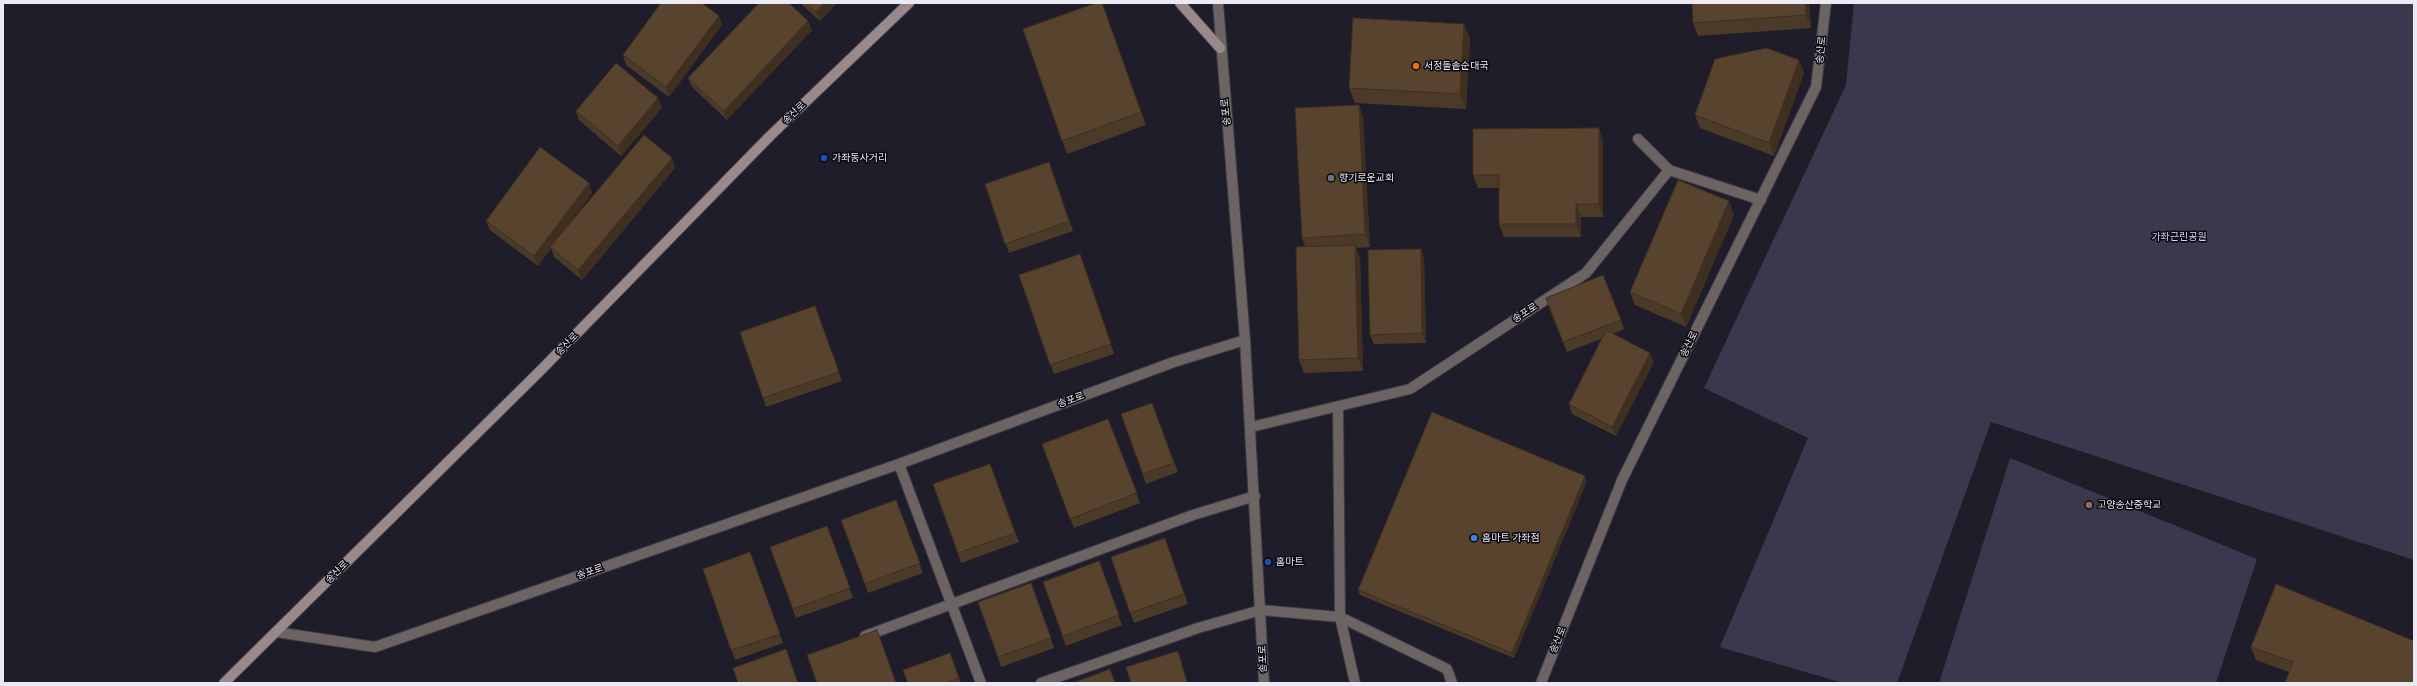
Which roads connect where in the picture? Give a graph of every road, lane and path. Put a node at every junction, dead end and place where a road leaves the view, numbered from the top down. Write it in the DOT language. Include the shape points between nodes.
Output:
graph roads {
  1 [pos="909,3"];
  2 [pos="1180,3"];
  3 [pos="1218,3"];
  4 [pos="1826,3"];
  5 [pos="1220,48"];
  6 [pos="1638,139"];
  7 [pos="1668,170"];
  8 [pos="1761,200"];
  9 [pos="1245,340"];
  10 [pos="1338,406"];
  11 [pos="1250,427"];
  12 [pos="899,464"];
  13 [pos="1255,496"];
  14 [pos="951,606"];
  15 [pos="1262,610"];
  16 [pos="1340,617"];
  17 [pos="276,632"];
  18 [pos="856,639"];
  19 [pos="224,683"];
  20 [pos="981,683"];
  21 [pos="1042,683"];
  22 [pos="1264,683"];
  23 [pos="1355,683"];
  24 [pos="1452,683"];
  25 [pos="1540,683"];
  1 -- 17 [label="main road, 송산로" via="770,136 539,372"];
  2 -- 5 [label="main road"];
  3 -- 5 [label="street, 송포로"];
  4 -- 8 [label="street, 송산로" via="1816,87"];
  5 -- 9 [label="street, 송포로"];
  6 -- 7 [label="street"];
  7 -- 8 [label="street"];
  7 -- 10 [label="street, 송포로" via="1586,273 1410,389"];
  8 -- 25 [label="street, 송산로" via="1622,480"];
  9 -- 11 [label="street, 송포로"];
  9 -- 12 [label="street, 송포로" via="1174,362"];
  10 -- 11 [label="street, 송포로"];
  10 -- 16 [label="street"];
  11 -- 13 [label="street, 송포로"];
  12 -- 14 [label="street"];
  12 -- 17 [label="street, 송포로" via="375,647"];
  13 -- 14 [label="street" via="1193,515"];
  13 -- 15 [label="street, 송포로"];
  14 -- 18 [label="street"];
  14 -- 20 [label="street"];
  15 -- 16 [label="street"];
  15 -- 21 [label="street" via="1198,628"];
  15 -- 22 [label="street, 송포로"];
  16 -- 23 [label="street"];
  16 -- 24 [label="street" via="1447,669"];
  17 -- 19 [label="main road, 송산로"];
}
